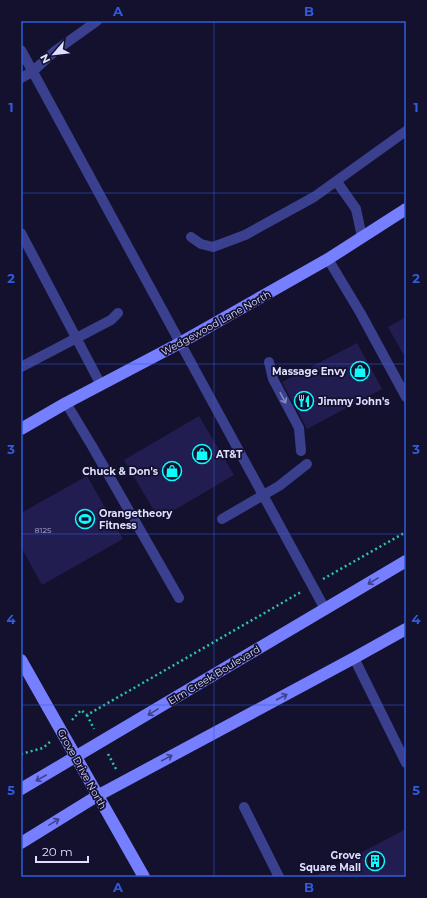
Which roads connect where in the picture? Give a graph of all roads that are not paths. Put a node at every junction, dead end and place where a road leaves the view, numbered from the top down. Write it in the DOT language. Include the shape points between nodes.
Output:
graph roads {
  1 [pos="97,21"];
  2 [pos="21,50"];
  3 [pos="32,72"];
  4 [pos="21,78"];
  5 [pos="406,131"];
  6 [pos="337,182"];
  7 [pos="406,209"];
  8 [pos="21,233"];
  9 [pos="191,237"];
  10 [pos="362,237"];
  11 [pos="328,259"];
  12 [pos="118,313"];
  13 [pos="77,337"];
  14 [pos="180,343"];
  15 [pos="269,362"];
  16 [pos="21,367"];
  17 [pos="101,385"];
  18 [pos="406,396"];
  19 [pos="66,403"];
  20 [pos="42,418"];
  21 [pos="21,429"];
  22 [pos="21,440"];
  23 [pos="301,450"];
  24 [pos="307,464"];
  25 [pos="263,495"];
  26 [pos="222,519"];
  27 [pos="406,561"];
  28 [pos="179,598"];
  29 [pos="325,609"];
  30 [pos="406,629"];
  31 [pos="354,658"];
  32 [pos="21,660"];
  33 [pos="76,758"];
  34 [pos="406,764"];
  35 [pos="21,789"];
  36 [pos="97,796"];
  37 [pos="244,807"];
  38 [pos="21,843"];
  39 [pos="144,877"];
  40 [pos="279,877"];
  1 -- 3 [label="lane" via="55,51"];
  2 -- 3 [label="lane"];
  3 -- 4 [label="lane"];
  3 -- 14 [label="lane"];
  5 -- 6 [label="lane"];
  6 -- 9 [label="lane" via="251,231 219,245 213,247 201,244"];
  6 -- 10 [label="lane" via="356,209"];
  7 -- 10 [label="main road, Wedgewood Lane North"];
  8 -- 13 [label="lane"];
  10 -- 11 [label="main road, Wedgewood Lane North"];
  11 -- 14 [label="main road, Wedgewood Lane North"];
  11 -- 18 [label="lane"];
  12 -- 13 [label="lane" via="111,320"];
  13 -- 16 [label="lane"];
  13 -- 17 [label="lane"];
  14 -- 17 [label="main road, Wedgewood Lane North"];
  14 -- 25 [label="lane"];
  15 -- 23 [label="lane, one-way" via="273,379 299,428"];
  17 -- 19 [label="main road, Wedgewood Lane North"];
  19 -- 20 [label="main road, Wedgewood Lane North"];
  19 -- 28 [label="lane"];
  20 -- 21 [label="main road, Wedgewood Lane North"];
  20 -- 22 [label="main road"];
  24 -- 25 [label="lane"];
  25 -- 26 [label="lane"];
  25 -- 29 [label="lane"];
  27 -- 29 [label="main road, Elm Creek Boulevard, one-way"];
  29 -- 33 [label="main road, Elm Creek Boulevard, one-way"];
  30 -- 31 [label="main road"];
  31 -- 34 [label="lane"];
  36 -- 31 [label="main road, one-way"];
  32 -- 33 [label="main road, Grove Drive North"];
  33 -- 35 [label="main road, Elm Creek Boulevard, one-way"];
  33 -- 36 [label="main road, Grove Drive North"];
  38 -- 36 [label="main road, one-way"];
  36 -- 39 [label="main road, Grove Drive North"];
  37 -- 40 [label="lane"];
}
